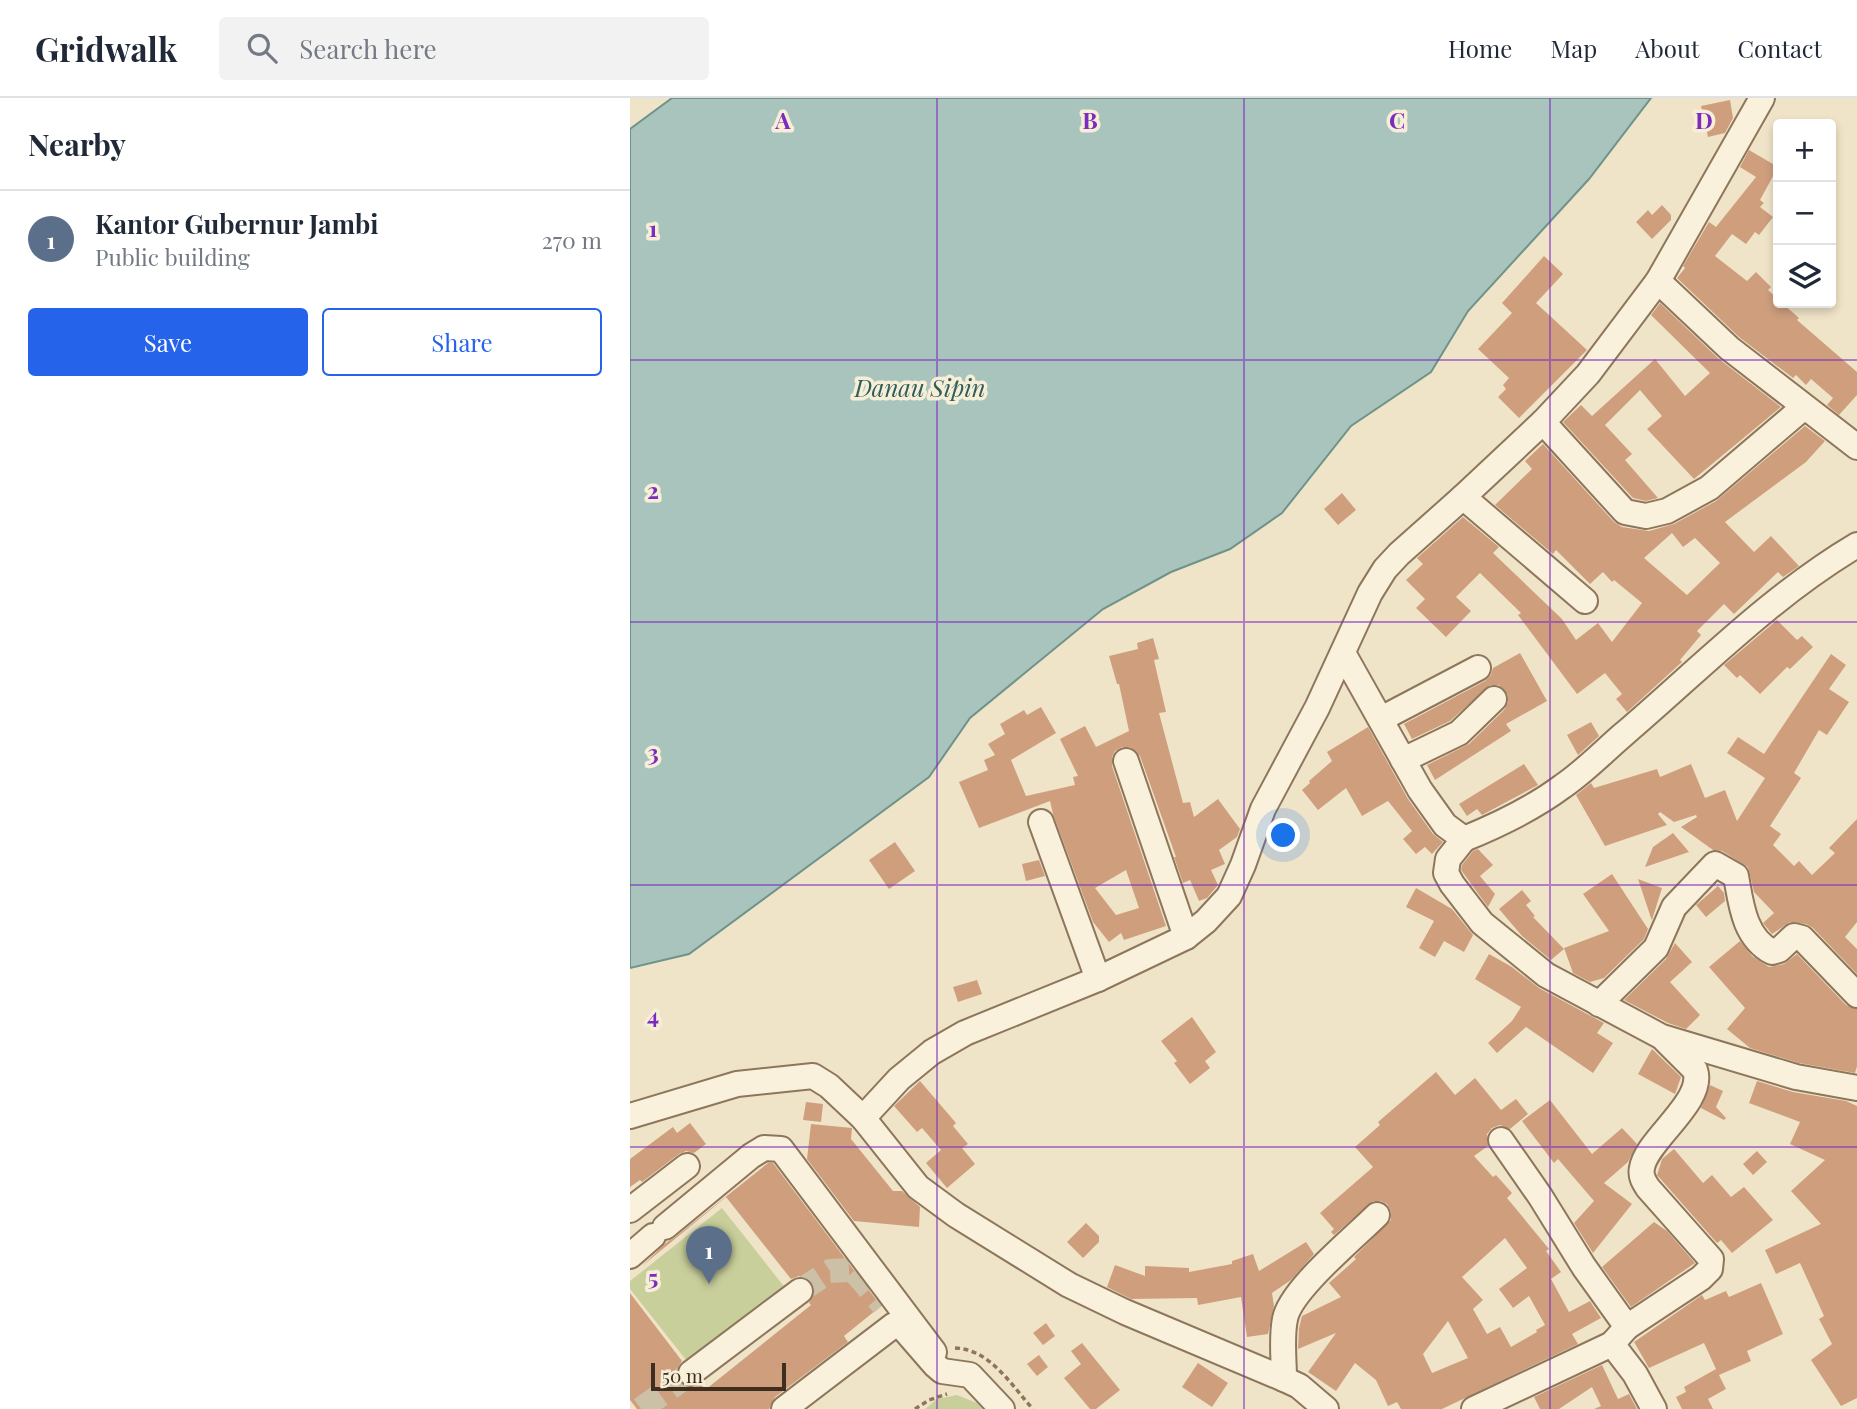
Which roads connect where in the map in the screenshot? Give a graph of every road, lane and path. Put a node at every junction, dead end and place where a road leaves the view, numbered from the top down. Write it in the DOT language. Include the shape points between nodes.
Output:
graph roads {
  1 [pos="1762,98"];
  2 [pos="1658,281"];
  3 [pos="1804,407"];
  4 [pos="1543,422"];
  5 [pos="1857,447"];
  6 [pos="1463,497"];
  7 [pos="1857,545"];
  8 [pos="1584,601"];
  9 [pos="1343,653"];
  10 [pos="1479,667"];
  11 [pos="1494,699"];
  12 [pos="1381,719"];
  13 [pos="1403,760"];
  14 [pos="1126,761"];
  15 [pos="1041,822"];
  16 [pos="1464,839"];
  17 [pos="1186,937"];
  18 [pos="1098,979"];
  19 [pos="1857,995"];
  20 [pos="1599,1004"];
  21 [pos="1662,1037"];
  22 [pos="1857,1088"];
  23 [pos="630,1116"];
  24 [pos="863,1118"];
  25 [pos="1501,1140"];
  26 [pos="687,1166"];
  27 [pos="630,1210"];
  28 [pos="1377,1215"];
  29 [pos="630,1256"];
  30 [pos="800,1291"];
  31 [pos="883,1305"];
  32 [pos="902,1327"];
  33 [pos="1620,1336"];
  34 [pos="934,1352"];
  35 [pos="691,1373"];
  36 [pos="1284,1379"];
  37 [pos="957,1392"];
  38 [pos="785,1409"];
  39 [pos="915,1409"];
  40 [pos="1002,1409"];
  41 [pos="1326,1409"];
  42 [pos="1475,1409"];
  43 [pos="1654,1409"];
  1 -- 2 [label="street"];
  2 -- 3 [label="street" via="1729,348"];
  2 -- 4 [label="street" via="1588,374"];
  3 -- 4 [label="street" via="1709,488 1667,511 1646,516 1625,512"];
  3 -- 5 [label="street"];
  4 -- 6 [label="street"];
  6 -- 8 [label="street"];
  6 -- 9 [label="street" via="1385,569"];
  7 -- 16 [label="street" via="1807,577 1563,786"];
  9 -- 12 [label="street"];
  9 -- 17 [label="street" via="1263,809 1229,897"];
  10 -- 12 [label="street"];
  11 -- 13 [label="street" via="1459,733"];
  12 -- 13 [label="street"];
  13 -- 16 [label="street" via="1445,825"];
  14 -- 17 [label="street"];
  15 -- 18 [label="street"];
  16 -- 20 [label="street" via="1448,859 1446,873 1482,923 1546,975"];
  17 -- 18 [label="street"];
  18 -- 24 [label="street" via="965,1032 899,1079"];
  19 -- 20 [label="street" via="1802,938 1794,936 1772,952 1760,943 1745,920 1736,876 1716,864 1674,907 1657,948"];
  20 -- 21 [label="street"];
  21 -- 22 [label="street" via="1796,1077"];
  21 -- 33 [label="street" via="1697,1076 1680,1113 1642,1165 1642,1177 1711,1259 1710,1269"];
  23 -- 24 [label="street" via="737,1084 813,1076"];
  24 -- 36 [label="street" via="918,1187 956,1215 1069,1285"];
  25 -- 33 [label="street" via="1584,1267"];
  26 -- 27 [label="street"];
  28 -- 36 [label="street" via="1292,1302 1284,1321"];
  29 -- 34 [label="street" via="751,1156 764,1147 781,1149"];
  30 -- 35 [label="street"];
  31 -- 32 [label="street"];
  32 -- 38 [label="street" via="894,1325 885,1331"];
  32 -- 40 [label="street" via="942,1371 970,1375"];
  33 -- 42 [label="street"];
  33 -- 43 [label="street"];
  36 -- 41 [label="street"];
  37 -- 39 [label="path" via="929,1399"];
}
